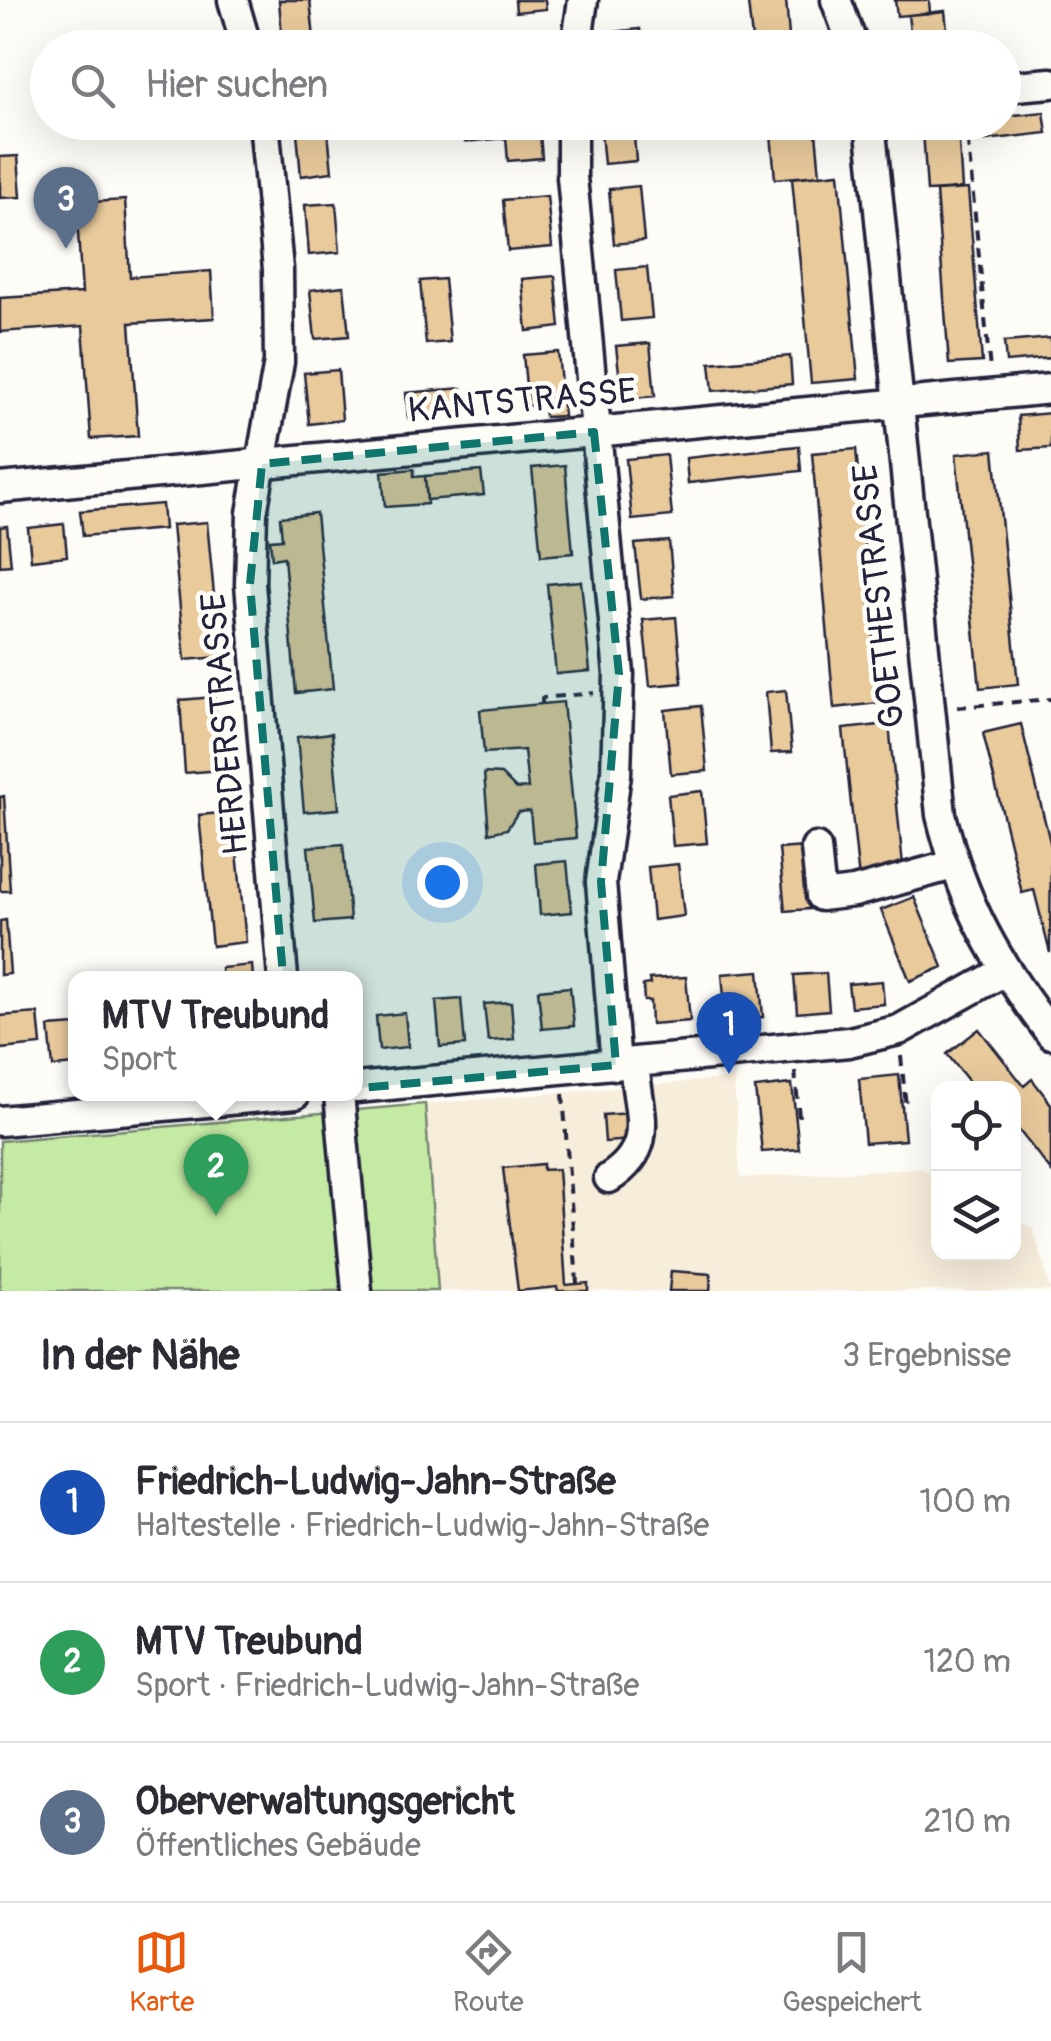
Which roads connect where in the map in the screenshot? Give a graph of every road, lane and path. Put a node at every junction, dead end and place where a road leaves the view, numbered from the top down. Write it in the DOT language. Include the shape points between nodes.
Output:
graph roads {
  1 [pos="233,0"];
  2 [pos="583,0"];
  3 [pos="836,0"];
  4 [pos="242,30"];
  5 [pos="579,30"];
  6 [pos="847,30"];
  7 [pos="1051,83"];
  8 [pos="1021,86"];
  9 [pos="266,140"];
  10 [pos="572,140"];
  11 [pos="872,140"];
  12 [pos="968,140"];
  13 [pos="1051,389"];
  14 [pos="992,394"];
  15 [pos="898,403"];
  16 [pos="594,432"];
  17 [pos="262,464"];
  18 [pos="0,488"];
  19 [pos="619,691"];
  20 [pos="1051,700"];
  21 [pos="542,704"];
  22 [pos="927,710"];
  23 [pos="816,848"];
  24 [pos="953,865"];
  25 [pos="283,971"];
  26 [pos="1003,972"];
  27 [pos="899,1030"];
  28 [pos="1051,1034"];
  29 [pos="793,1048"];
  30 [pos="625,1064"];
  31 [pos="575,1068"];
  32 [pos="363,1087"];
  33 [pos="215,1101"];
  34 [pos="340,1101"];
  35 [pos="902,1107"];
  36 [pos="795,1116"];
  37 [pos="0,1120"];
  38 [pos="609,1178"];
  39 [pos="577,1284"];
  40 [pos="357,1291"];
  1 -- 4 [label="street"];
  2 -- 5 [label="street"];
  3 -- 6 [label="street"];
  7 -- 8 [label="street"];
  9 -- 17 [label="street, HERDERSTRASSE" via="280,362"];
  10 -- 16 [label="street"];
  11 -- 15 [label="street, GOETHESTRASSE"];
  12 -- 14 [label="path"];
  13 -- 14 [label="street, KANTSTRASSE"];
  14 -- 15 [label="street, KANTSTRASSE"];
  15 -- 16 [label="street, KANTSTRASSE"];
  15 -- 22 [label="street, GOETHESTRASSE"];
  16 -- 17 [label="street, KANTSTRASSE"];
  16 -- 19 [label="street"];
  17 -- 18 [label="street, KANTSTRASSE"];
  17 -- 25 [label="street, HERDERSTRASSE" via="252,513 250,584"];
  19 -- 21 [label="path" via="542,698"];
  19 -- 30 [label="street" via="601,882"];
  20 -- 22 [label="path"];
  22 -- 24 [label="street, GOETHESTRASSE"];
  23 -- 24 [label="street" via="821,896"];
  24 -- 26 [label="street, GOETHESTRASSE"];
  26 -- 27 [label="street"];
  26 -- 28 [label="street, GOETHESTRASSE"];
  27 -- 29 [label="street"];
  27 -- 35 [label="path"];
  29 -- 30 [label="street"];
  29 -- 36 [label="path"];
  30 -- 31 [label="street"];
  30 -- 38 [label="street" via="641,1144 633,1162"];
  31 -- 32 [label="street"];
  31 -- 39 [label="path" via="562,1094"];
  33 -- 37 [label="street"];
  34 -- 40 [label="street"];
}
